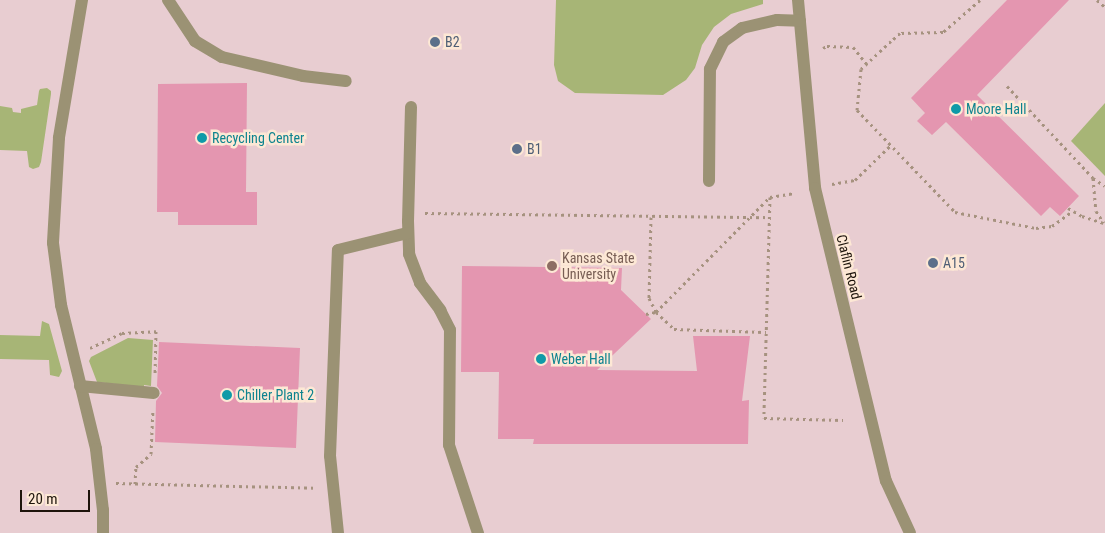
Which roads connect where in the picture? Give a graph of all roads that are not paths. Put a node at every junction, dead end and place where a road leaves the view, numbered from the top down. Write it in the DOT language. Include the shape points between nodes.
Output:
graph roads {
  1 [pos="82,0"];
  2 [pos="168,0"];
  3 [pos="798,0"];
  4 [pos="800,21"];
  5 [pos="346,81"];
  6 [pos="411,107"];
  7 [pos="709,181"];
  8 [pos="408,233"];
  9 [pos="80,386"];
  10 [pos="154,393"];
  11 [pos="103,533"];
  12 [pos="338,533"];
  13 [pos="478,533"];
  14 [pos="910,533"];
  1 -- 9 [label="street" via="59,138 53,243 61,306"];
  2 -- 5 [label="street" via="195,41 222,58 303,76"];
  3 -- 4 [label="street, Claflin Road"];
  4 -- 7 [label="street" via="777,20 742,28 722,42 710,69"];
  4 -- 14 [label="street, Claflin Road" via="815,188 886,481"];
  6 -- 8 [label="street"];
  8 -- 12 [label="street" via="338,250 330,456"];
  8 -- 13 [label="street" via="409,254 420,283 450,330 449,444"];
  9 -- 10 [label="street"];
  9 -- 11 [label="street" via="96,449"];
}
